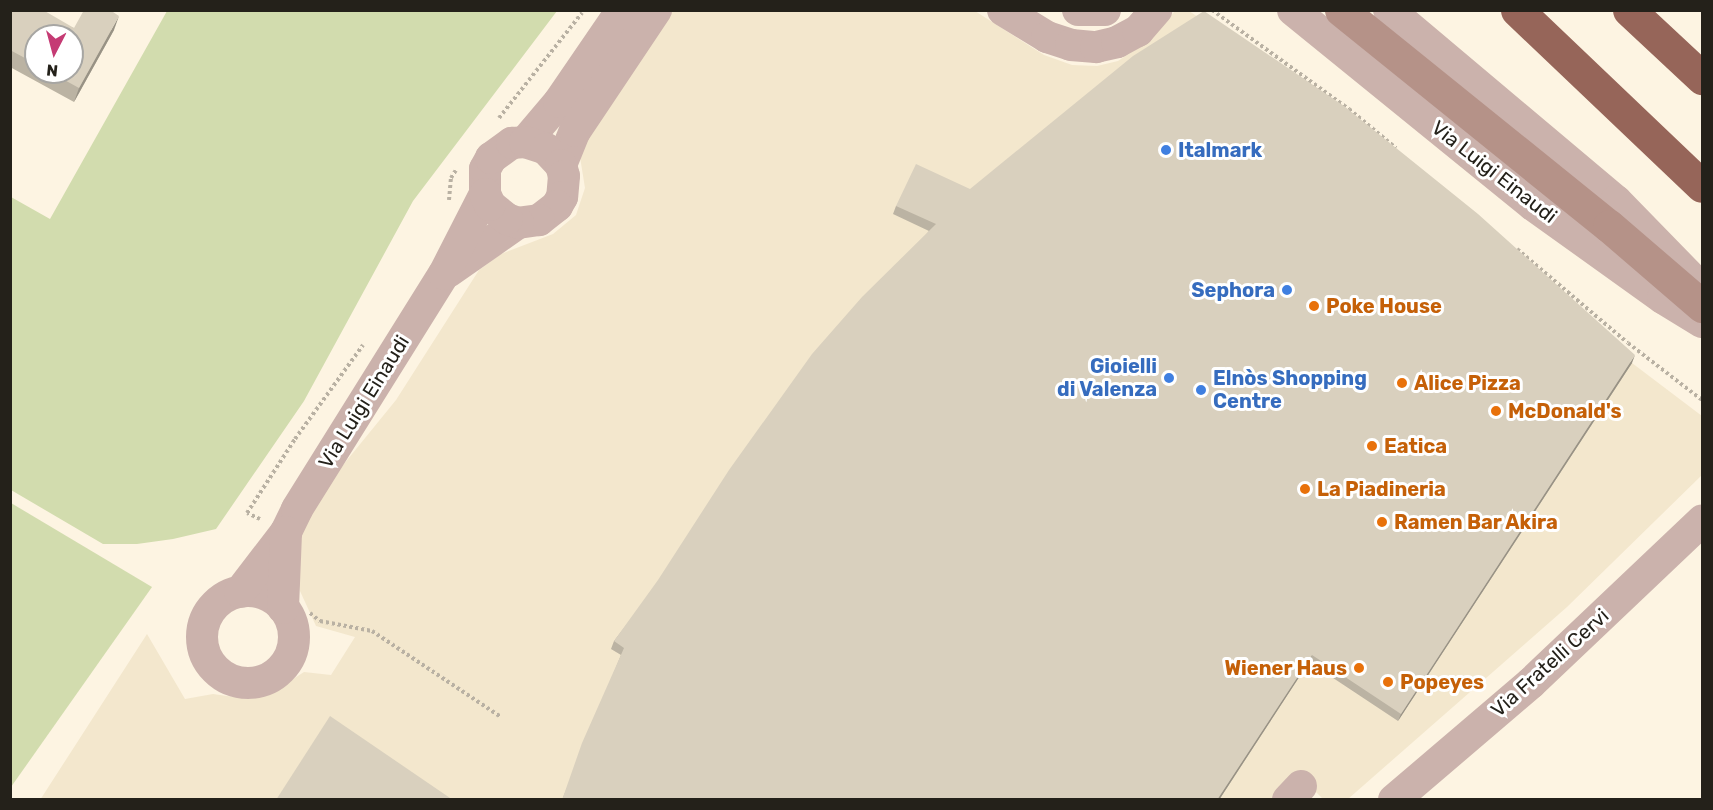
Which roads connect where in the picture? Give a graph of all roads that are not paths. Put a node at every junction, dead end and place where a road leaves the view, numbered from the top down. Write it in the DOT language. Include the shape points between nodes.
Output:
graph roads {
  1 [pos="622,10"];
  2 [pos="656,10"];
  3 [pos="1002,10"];
  4 [pos="1078,10"];
  5 [pos="1105,10"];
  6 [pos="1156,10"];
  7 [pos="1293,10"];
  8 [pos="1341,10"];
  9 [pos="1389,10"];
  10 [pos="1517,10"];
  11 [pos="1629,10"];
  12 [pos="1702,78"];
  13 [pos="525,142"];
  14 [pos="561,165"];
  15 [pos="1702,186"];
  16 [pos="485,194"];
  17 [pos="518,223"];
  18 [pos="444,274"];
  19 [pos="1702,289"];
  20 [pos="1702,306"];
  21 [pos="1702,322"];
  22 [pos="1702,521"];
  23 [pos="286,532"];
  24 [pos="240,592"];
  25 [pos="284,608"];
  26 [pos="1394,800"];
  1 -- 13 [label="street, Via Luigi Einaudi" via="559,102"];
  2 -- 14 [label="street, Via Luigi Einaudi" via="575,131"];
  3 -- 6 [label="street" via="1047,37 1071,45 1096,46 1118,42 1138,31"];
  4 -- 5 [label="street"];
  7 -- 21 [label="street, Via Luigi Einaudi" via="1533,205"];
  8 -- 20 [label="street"];
  9 -- 19 [label="street" via="1616,201"];
  10 -- 15 [label="highway"];
  11 -- 12 [label="highway"];
  13 -- 14 [label="street" via="546,149"];
  13 -- 16 [label="street, Via Luigi Einaudi" via="512,143 492,158 483,181"];
  14 -- 17 [label="street, Via Luigi Einaudi" via="564,186 556,206 539,220"];
  16 -- 17 [label="street" via="497,213"];
  16 -- 18 [label="street, Via Luigi Einaudi"];
  17 -- 18 [label="street, Via Luigi Einaudi"];
  18 -- 23 [label="street, Via Luigi Einaudi"];
  22 -- 26 [label="street, Via Fratelli Cervi" via="1531,683"];
  23 -- 24 [label="street, Via Luigi Einaudi"];
  23 -- 25 [label="street, Via Luigi Einaudi"];
  24 -- 25 [label="street" via="264,594"];
  24 -- 25 [label="street" via="219,601 202,630 205,653 223,676 252,682 279,671 288,660 294,633"];
}
